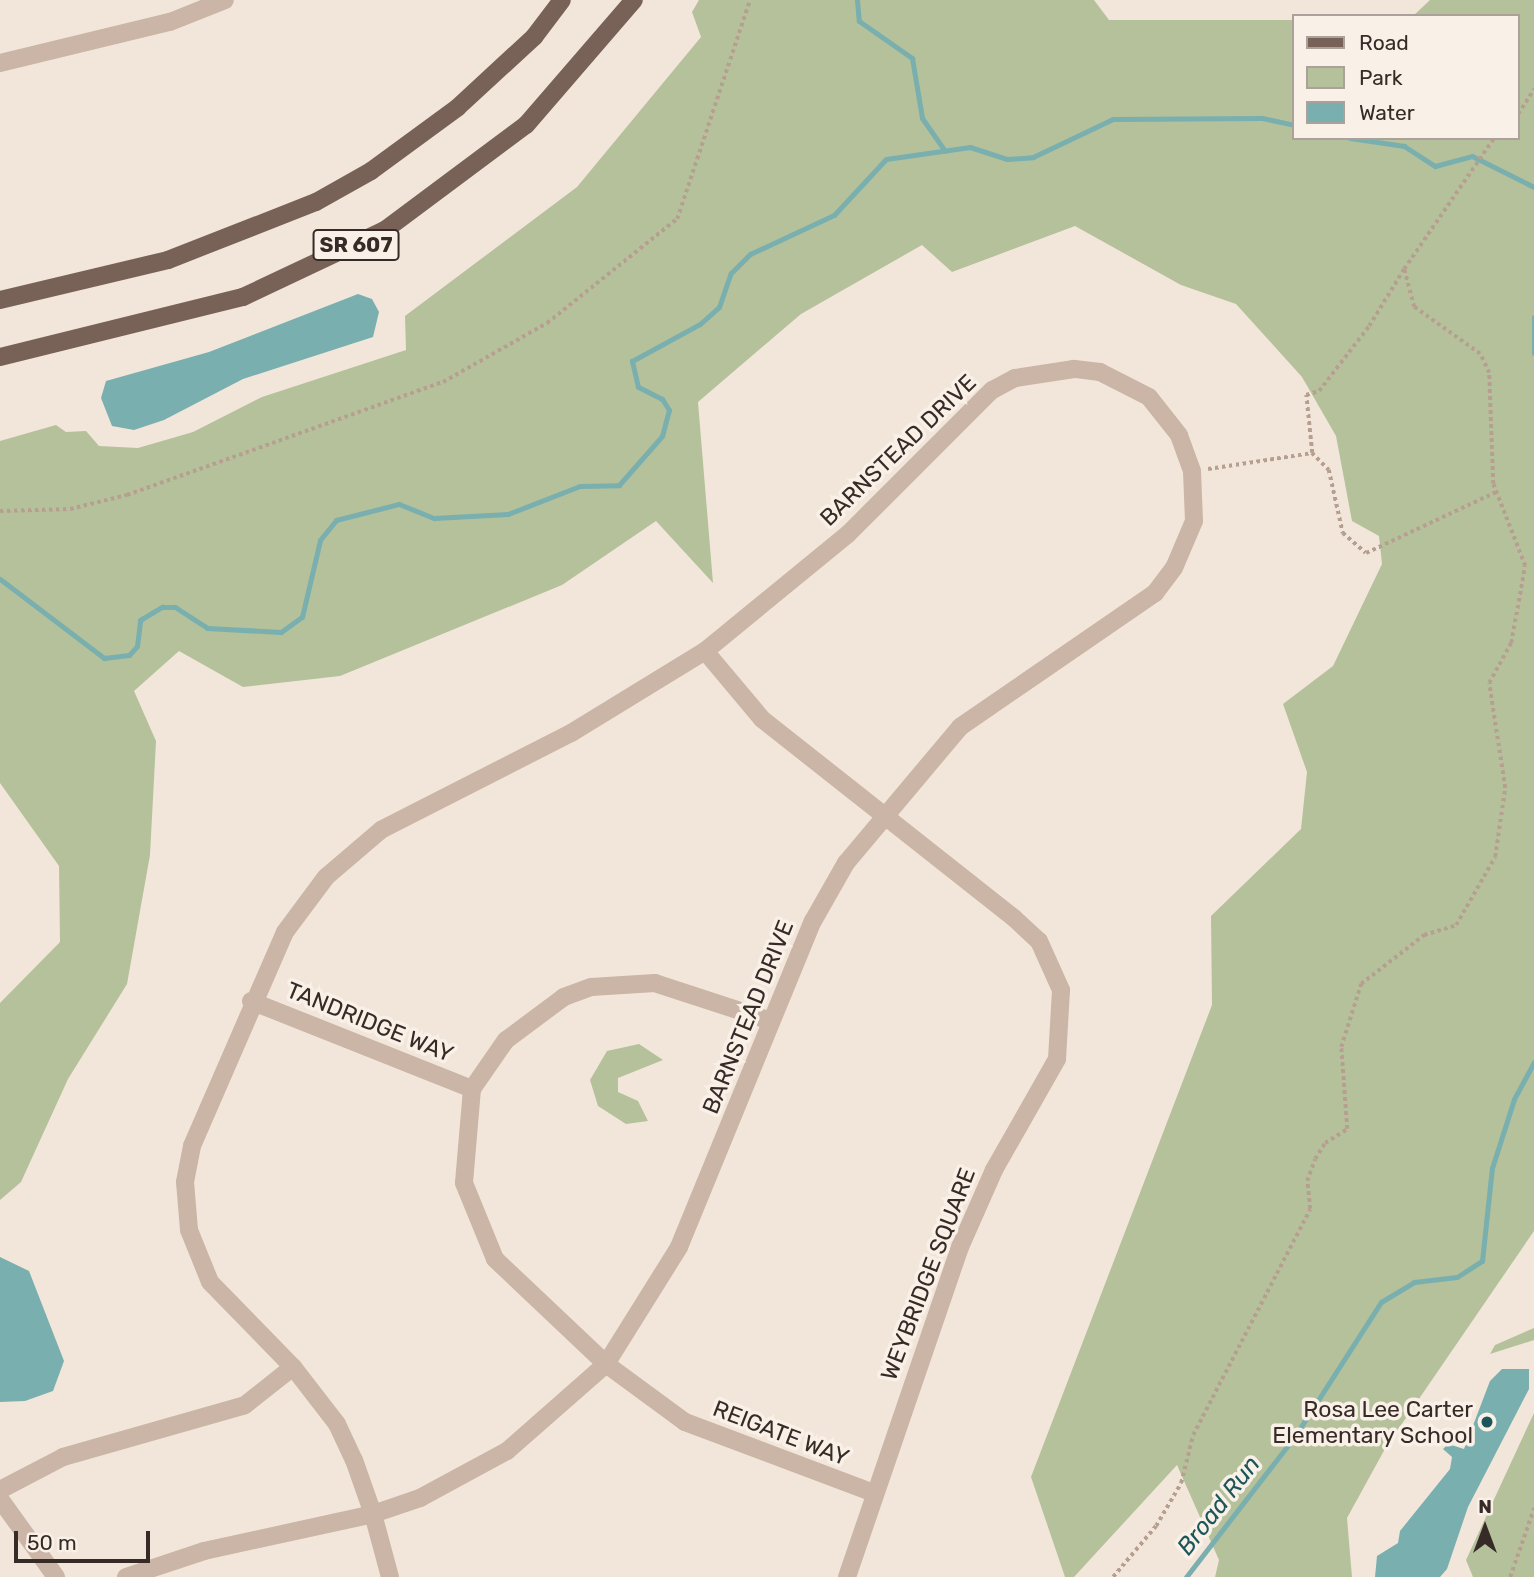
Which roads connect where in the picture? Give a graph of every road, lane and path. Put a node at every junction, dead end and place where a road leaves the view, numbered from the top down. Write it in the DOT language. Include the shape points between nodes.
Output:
graph roads {
  1 [pos="225,0"];
  2 [pos="562,0"];
  3 [pos="634,0"];
  4 [pos="750,0"];
  5 [pos="0,63"];
  6 [pos="1534,89"];
  7 [pos="1520,111"];
  8 [pos="1492,140"];
  9 [pos="1404,269"];
  10 [pos="0,300"];
  11 [pos="0,357"];
  12 [pos="1312,453"];
  13 [pos="1192,471"];
  14 [pos="1497,492"];
  15 [pos="0,511"];
  16 [pos="705,651"];
  17 [pos="880,817"];
  18 [pos="251,1001"];
  19 [pos="771,1021"];
  20 [pos="472,1089"];
  21 [pos="606,1364"];
  22 [pos="293,1367"];
  23 [pos="0,1490"];
  24 [pos="874,1493"];
  25 [pos="0,1499"];
  26 [pos="1534,1507"];
  27 [pos="373,1514"];
  28 [pos="56,1577"];
  29 [pos="126,1577"];
  30 [pos="390,1577"];
  31 [pos="847,1577"];
  32 [pos="1113,1577"];
  33 [pos="1510,1577"];
  1 -- 5 [label="street" via="157,26"];
  2 -- 10 [label="main road, SR 607" via="534,37 457,108 372,171 316,202 168,260"];
  3 -- 11 [label="main road, SR 607" via="526,125 385,230 243,297"];
  4 -- 15 [label="path" via="677,219 547,323 443,382 127,495 70,509"];
  6 -- 7 [label="path"];
  8 -- 9 [label="path" via="1478,168"];
  9 -- 12 [label="path" via="1319,391 1306,395"];
  9 -- 14 [label="path" via="1414,307 1480,354 1489,373"];
  12 -- 13 [label="path"];
  12 -- 14 [label="path" via="1329,470 1343,533 1366,553"];
  13 -- 16 [label="street, BARNSTEAD DRIVE" via="1166,414 1128,384 1074,369 1014,378 961,417 849,534"];
  13 -- 17 [label="street, BARNSTEAD DRIVE" via="1196,496 1187,544 1155,593 960,727"];
  14 -- 32 [label="path" via="1517,539 1526,587 1511,643 1489,683 1505,788 1495,857 1456,925 1424,935 1361,984 1341,1047 1347,1129 1315,1159 1307,1181 1310,1209 1193,1435 1181,1483 1156,1525"];
  16 -- 17 [label="street, WEYBRIDGE SQUARE" via="762,719"];
  16 -- 18 [label="street, BARNSTEAD DRIVE" via="571,733 381,830 305,901"];
  17 -- 19 [label="street, BARNSTEAD DRIVE" via="813,921"];
  17 -- 24 [label="street, WEYBRIDGE SQUARE" via="1039,941 1061,990 1063,1026 1057,1059 994,1170 960,1247"];
  18 -- 20 [label="street, TANDRIDGE WAY"];
  18 -- 22 [label="street, BARNSTEAD DRIVE" via="192,1146 186,1208 210,1282"];
  19 -- 20 [label="street" via="655,983 591,987 534,1015 506,1040"];
  19 -- 21 [label="street, BARNSTEAD DRIVE" via="679,1247"];
  20 -- 21 [label="street, REIGATE WAY" via="461,1158 478,1229 514,1281"];
  21 -- 24 [label="street, REIGATE WAY" via="685,1422"];
  21 -- 27 [label="street, BARNSTEAD DRIVE" via="508,1451"];
  22 -- 23 [label="street" via="245,1405 63,1457"];
  22 -- 27 [label="street, BARNSTEAD DRIVE" via="337,1424"];
  24 -- 31 [label="street, WEYBRIDGE SQUARE"];
  25 -- 28 [label="street"];
  26 -- 33 [label="path"];
  27 -- 29 [label="street, BARNSTEAD DRIVE" via="205,1550"];
  27 -- 30 [label="street"];
}
